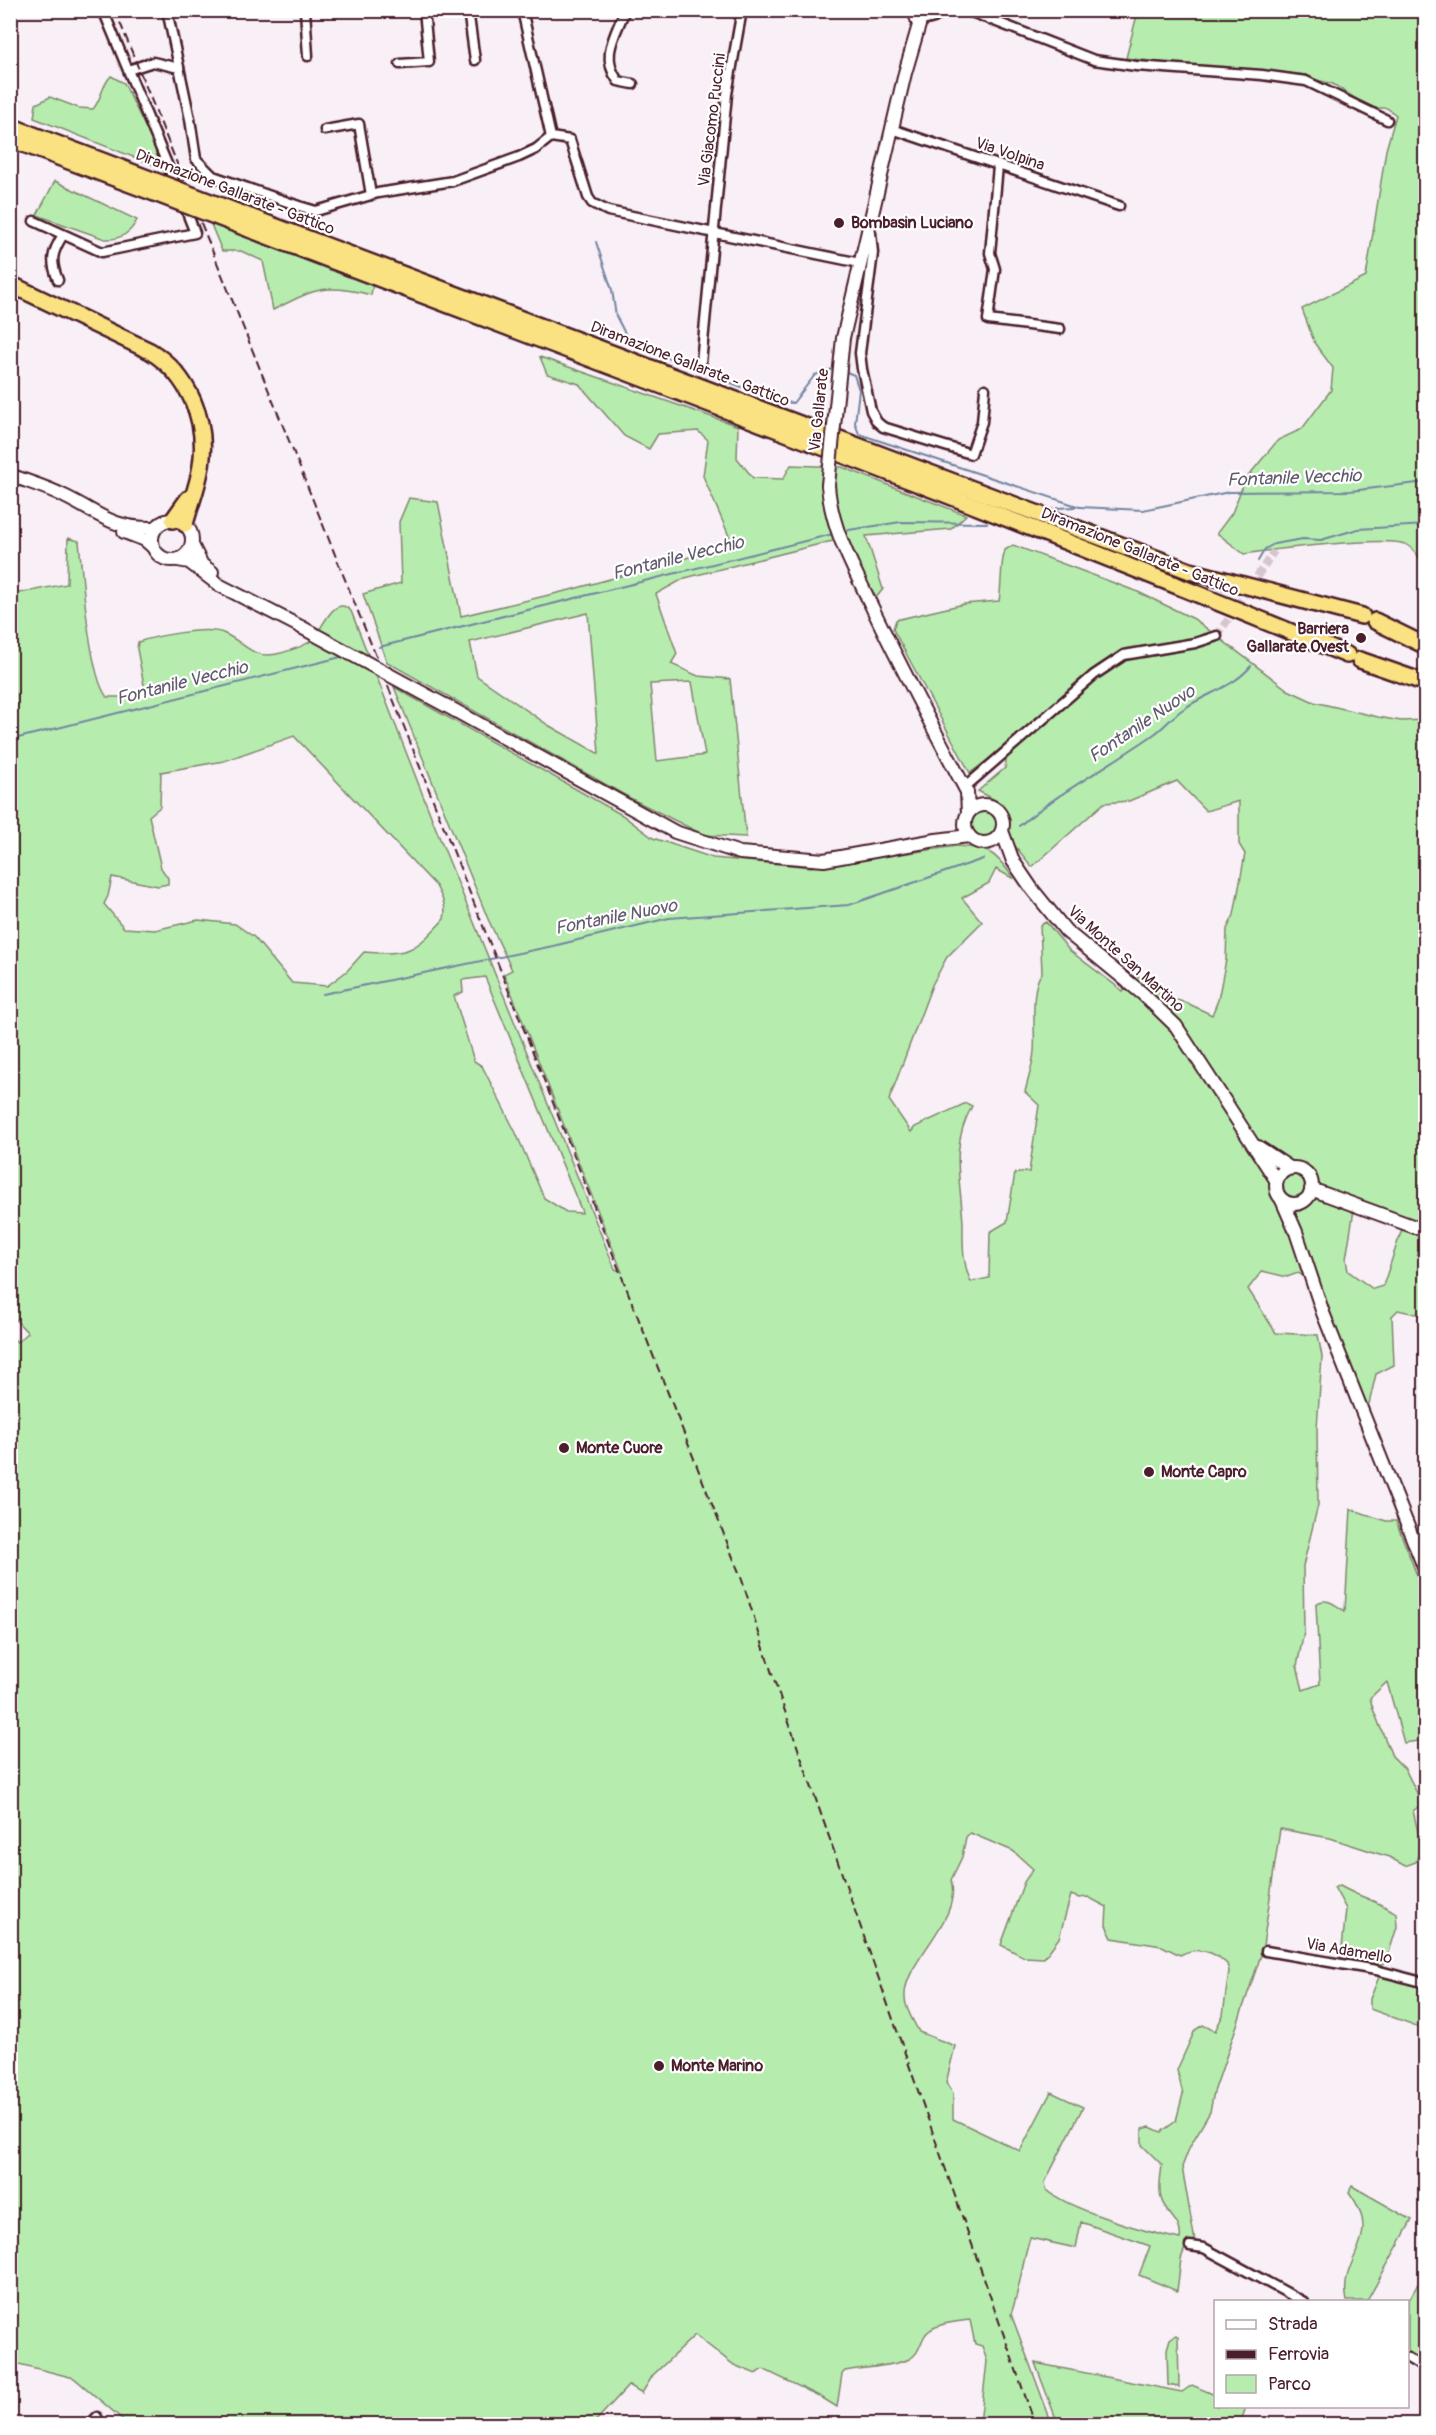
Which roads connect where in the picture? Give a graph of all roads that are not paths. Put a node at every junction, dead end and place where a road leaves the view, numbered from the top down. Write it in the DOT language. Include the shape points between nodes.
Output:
graph roads {
  1 [pos="103,10"];
  2 [pos="167,10"];
  3 [pos="305,10"];
  4 [pos="424,10"];
  5 [pos="468,10"];
  6 [pos="522,10"];
  7 [pos="625,10"];
  8 [pos="742,10"];
  9 [pos="945,10"];
  10 [pos="966,10"];
  11 [pos="917,16"];
  12 [pos="308,56"];
  13 [pos="475,60"];
  14 [pos="400,64"];
  15 [pos="179,68"];
  16 [pos="128,70"];
  17 [pos="633,84"];
  18 [pos="1388,120"];
  19 [pos="11,129"];
  20 [pos="892,129"];
  21 [pos="325,130"];
  22 [pos="551,137"];
  23 [pos="998,166"];
  24 [pos="371,195"];
  25 [pos="1119,206"];
  26 [pos="870,220"];
  27 [pos="34,221"];
  28 [pos="250,223"];
  29 [pos="714,233"];
  30 [pos="63,235"];
  31 [pos="860,263"];
  32 [pos="58,280"];
  33 [pos="10,284"];
  34 [pos="1060,329"];
  35 [pos="701,363"];
  36 [pos="985,389"];
  37 [pos="10,475"];
  38 [pos="30,483"];
  39 [pos="179,522"];
  40 [pos="155,528"];
  41 [pos="192,545"];
  42 [pos="153,547"];
  43 [pos="178,560"];
  44 [pos="275,614"];
  45 [pos="1217,636"];
  46 [pos="1425,646"];
  47 [pos="1425,682"];
  48 [pos="966,790"];
  49 [pos="988,805"];
  50 [pos="967,816"];
  51 [pos="1002,831"];
  52 [pos="969,836"];
  53 [pos="936,840"];
  54 [pos="985,843"];
  55 [pos="1011,858"];
  56 [pos="1256,1145"];
  57 [pos="1290,1168"];
  58 [pos="1276,1180"];
  59 [pos="1311,1189"];
  60 [pos="1282,1200"];
  61 [pos="1299,1203"];
  62 [pos="1425,1231"];
  63 [pos="1296,1232"];
  64 [pos="1425,1572"];
  65 [pos="1266,1951"];
  66 [pos="1425,1983"];
  67 [pos="1190,2246"];
  68 [pos="1302,2300"];
  69 [pos="1409,2359"];
  70 [pos="1425,2369"];
  71 [pos="97,2417"];
  72 [pos="90,2424"];
  1 -- 16 [label="street"];
  2 -- 15 [label="street"];
  3 -- 12 [label="street"];
  4 -- 14 [label="street" via="429,62"];
  5 -- 13 [label="street"];
  6 -- 22 [label="street"];
  7 -- 17 [label="street" via="607,55 618,81"];
  8 -- 29 [label="street, Via Giacomo Puccini" via="727,94"];
  9 -- 11 [label="street" via="934,18"];
  10 -- 18 [label="street" via="1094,60 1300,80"];
  11 -- 20 [label="street, Via Gallarate"];
  15 -- 16 [label="street" via="153,62"];
  15 -- 24 [label="street" via="196,159 213,176 316,211"];
  16 -- 30 [label="street" via="195,233 102,252"];
  19 -- 28 [label="highway, Diramazione Gallarate - Gattico, bridge"];
  20 -- 23 [label="street, Via Volpina"];
  20 -- 26 [label="street, Via Gallarate"];
  21 -- 24 [label="street" via="359,124"];
  22 -- 24 [label="street" via="536,149 453,181"];
  22 -- 29 [label="street" via="570,140 592,203 608,211"];
  23 -- 25 [label="street, Via Volpina"];
  23 -- 34 [label="street" via="990,253 995,269 988,320"];
  26 -- 31 [label="street, Via Gallarate"];
  26 -- 36 [label="street" via="873,253 860,353 868,401 877,422 971,454 982,422"];
  27 -- 30 [label="street"];
  28 -- 46 [label="highway, Diramazione Gallarate - Gattico" via="1190,570 1368,618"];
  28 -- 47 [label="highway, Diramazione Gallarate - Gattico" via="1183,587 1354,658"];
  29 -- 31 [label="street"];
  29 -- 35 [label="street, Via Giacomo Puccini"];
  30 -- 32 [label="street" via="53,250"];
  31 -- 48 [label="street, Via Gallarate, bridge" via="843,338 828,485 830,506 840,539 902,670"];
  33 -- 39 [label="highway" via="150,351 177,374 193,400 201,431 201,467"];
  37 -- 38 [label="street"];
  38 -- 40 [label="street" via="62,494 115,525"];
  38 -- 42 [label="street"];
  39 -- 40 [label="street"];
  39 -- 41 [label="street" via="192,534"];
  40 -- 42 [label="street"];
  41 -- 43 [label="street"];
  41 -- 44 [label="street" via="202,564 221,581"];
  42 -- 43 [label="street" via="160,557"];
  43 -- 44 [label="street" via="189,562 219,585"];
  44 -- 53 [label="street, bridge" via="675,832 740,853 824,860"];
  45 -- 48 [label="street" via="1124,655 1094,675"];
  48 -- 49 [label="street"];
  48 -- 50 [label="street, Via Gallarate"];
  49 -- 50 [label="street" via="974,808"];
  49 -- 51 [label="street" via="1001,815"];
  50 -- 52 [label="street"];
  50 -- 53 [label="street" via="954,831"];
  51 -- 54 [label="street" via="995,840"];
  51 -- 55 [label="street, Via Monte San Martino"];
  52 -- 53 [label="street"];
  52 -- 54 [label="street"];
  54 -- 55 [label="street, Via Monte San Martino"];
  55 -- 56 [label="street, Via Monte San Martino" via="1066,931 1176,1026"];
  56 -- 57 [label="street, Via Monte San Martino"];
  56 -- 58 [label="street, Via Monte San Martino"];
  57 -- 58 [label="street"];
  57 -- 59 [label="street, Via Monte San Martino" via="1310,1177"];
  58 -- 60 [label="street, Via Monte San Martino" via="1277,1194"];
  59 -- 61 [label="street"];
  59 -- 62 [label="street"];
  60 -- 61 [label="street"];
  60 -- 63 [label="street, Via Monte San Martino"];
  61 -- 63 [label="street, Via Monte San Martino"];
  63 -- 64 [label="street, Via Monte San Martino" via="1323,1313"];
  65 -- 66 [label="street, Via Adamello" via="1376,1970"];
  67 -- 68 [label="street" via="1204,2248"];
  69 -- 70 [label="street"];
  71 -- 72 [label="street"];
}
